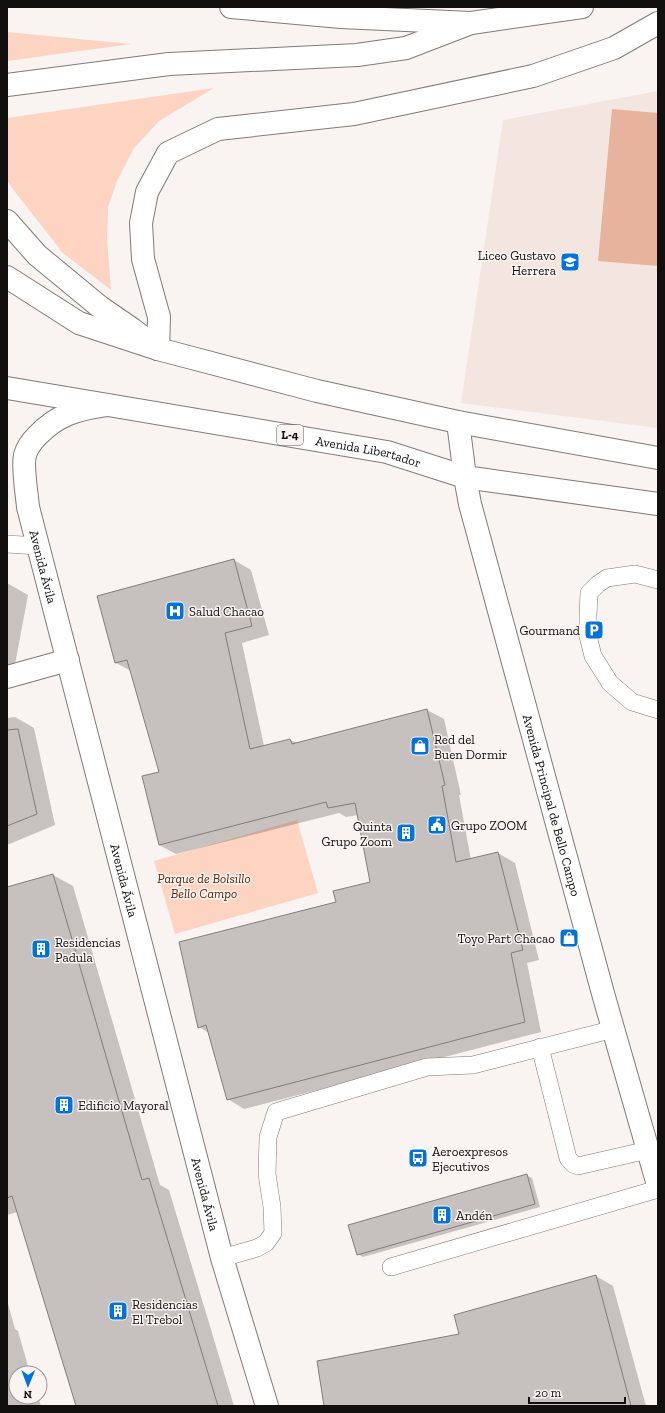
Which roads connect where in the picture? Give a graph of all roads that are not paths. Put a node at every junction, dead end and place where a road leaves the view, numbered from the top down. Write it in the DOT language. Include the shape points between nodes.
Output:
graph roads {
  1 [pos="231,7"];
  2 [pos="582,7"];
  3 [pos="472,23"];
  4 [pos="658,23"];
  5 [pos="7,85"];
  6 [pos="7,221"];
  7 [pos="7,276"];
  8 [pos="158,349"];
  9 [pos="7,388"];
  10 [pos="113,405"];
  11 [pos="458,422"];
  12 [pos="658,458"];
  13 [pos="465,477"];
  14 [pos="658,504"];
  15 [pos="7,544"];
  16 [pos="38,546"];
  17 [pos="658,580"];
  18 [pos="68,660"];
  19 [pos="7,678"];
  20 [pos="658,710"];
  21 [pos="614,1029"];
  22 [pos="540,1047"];
  23 [pos="648,1150"];
  24 [pos="658,1184"];
  25 [pos="658,1190"];
  26 [pos="222,1258"];
  27 [pos="391,1267"];
  28 [pos="267,1406"];
  1 -- 3 [label="main road" via="341,17"];
  2 -- 3 [label="main road"];
  3 -- 5 [label="main road" via="406,48 357,55 168,64"];
  4 -- 8 [label="main road" via="614,48 533,76 354,114 218,129 168,153 147,192 140,223 143,259 159,317"];
  6 -- 8 [label="main road" via="37,255 100,307"];
  7 -- 8 [label="main road" via="79,323"];
  8 -- 11 [label="main road" via="317,391"];
  9 -- 10 [label="main road, Avenida Libertador / L-4"];
  10 -- 13 [label="main road, Avenida Libertador / L-4" via="387,452"];
  10 -- 16 [label="main road, Avenida Ávila" via="92,407 57,418 43,429 28,448 24,456 25,482 28,507"];
  11 -- 12 [label="main road"];
  11 -- 13 [label="main road, Avenida Principal de Bello Campo"];
  13 -- 14 [label="main road, Avenida Libertador / L-4"];
  13 -- 21 [label="main road, Avenida Principal de Bello Campo" via="472,512"];
  15 -- 16 [label="lane"];
  16 -- 18 [label="main road, Avenida Ávila"];
  17 -- 20 [label="lane" via="635,574 607,578 589,593 588,616 588,636 593,656 610,683 632,702"];
  18 -- 19 [label="main road"];
  18 -- 26 [label="main road, Avenida Ávila"];
  21 -- 22 [label="lane"];
  21 -- 23 [label="main road, Avenida Principal de Bello Campo"];
  22 -- 23 [label="lane" via="568,1158 573,1164 578,1166"];
  22 -- 26 [label="lane" via="473,1065 427,1067 276,1112 268,1137 267,1174 273,1233 266,1243 257,1248"];
  23 -- 24 [label="main road, Avenida Principal de Bello Campo"];
  25 -- 27 [label="lane"];
  26 -- 28 [label="main road, Avenida Ávila"];
}
